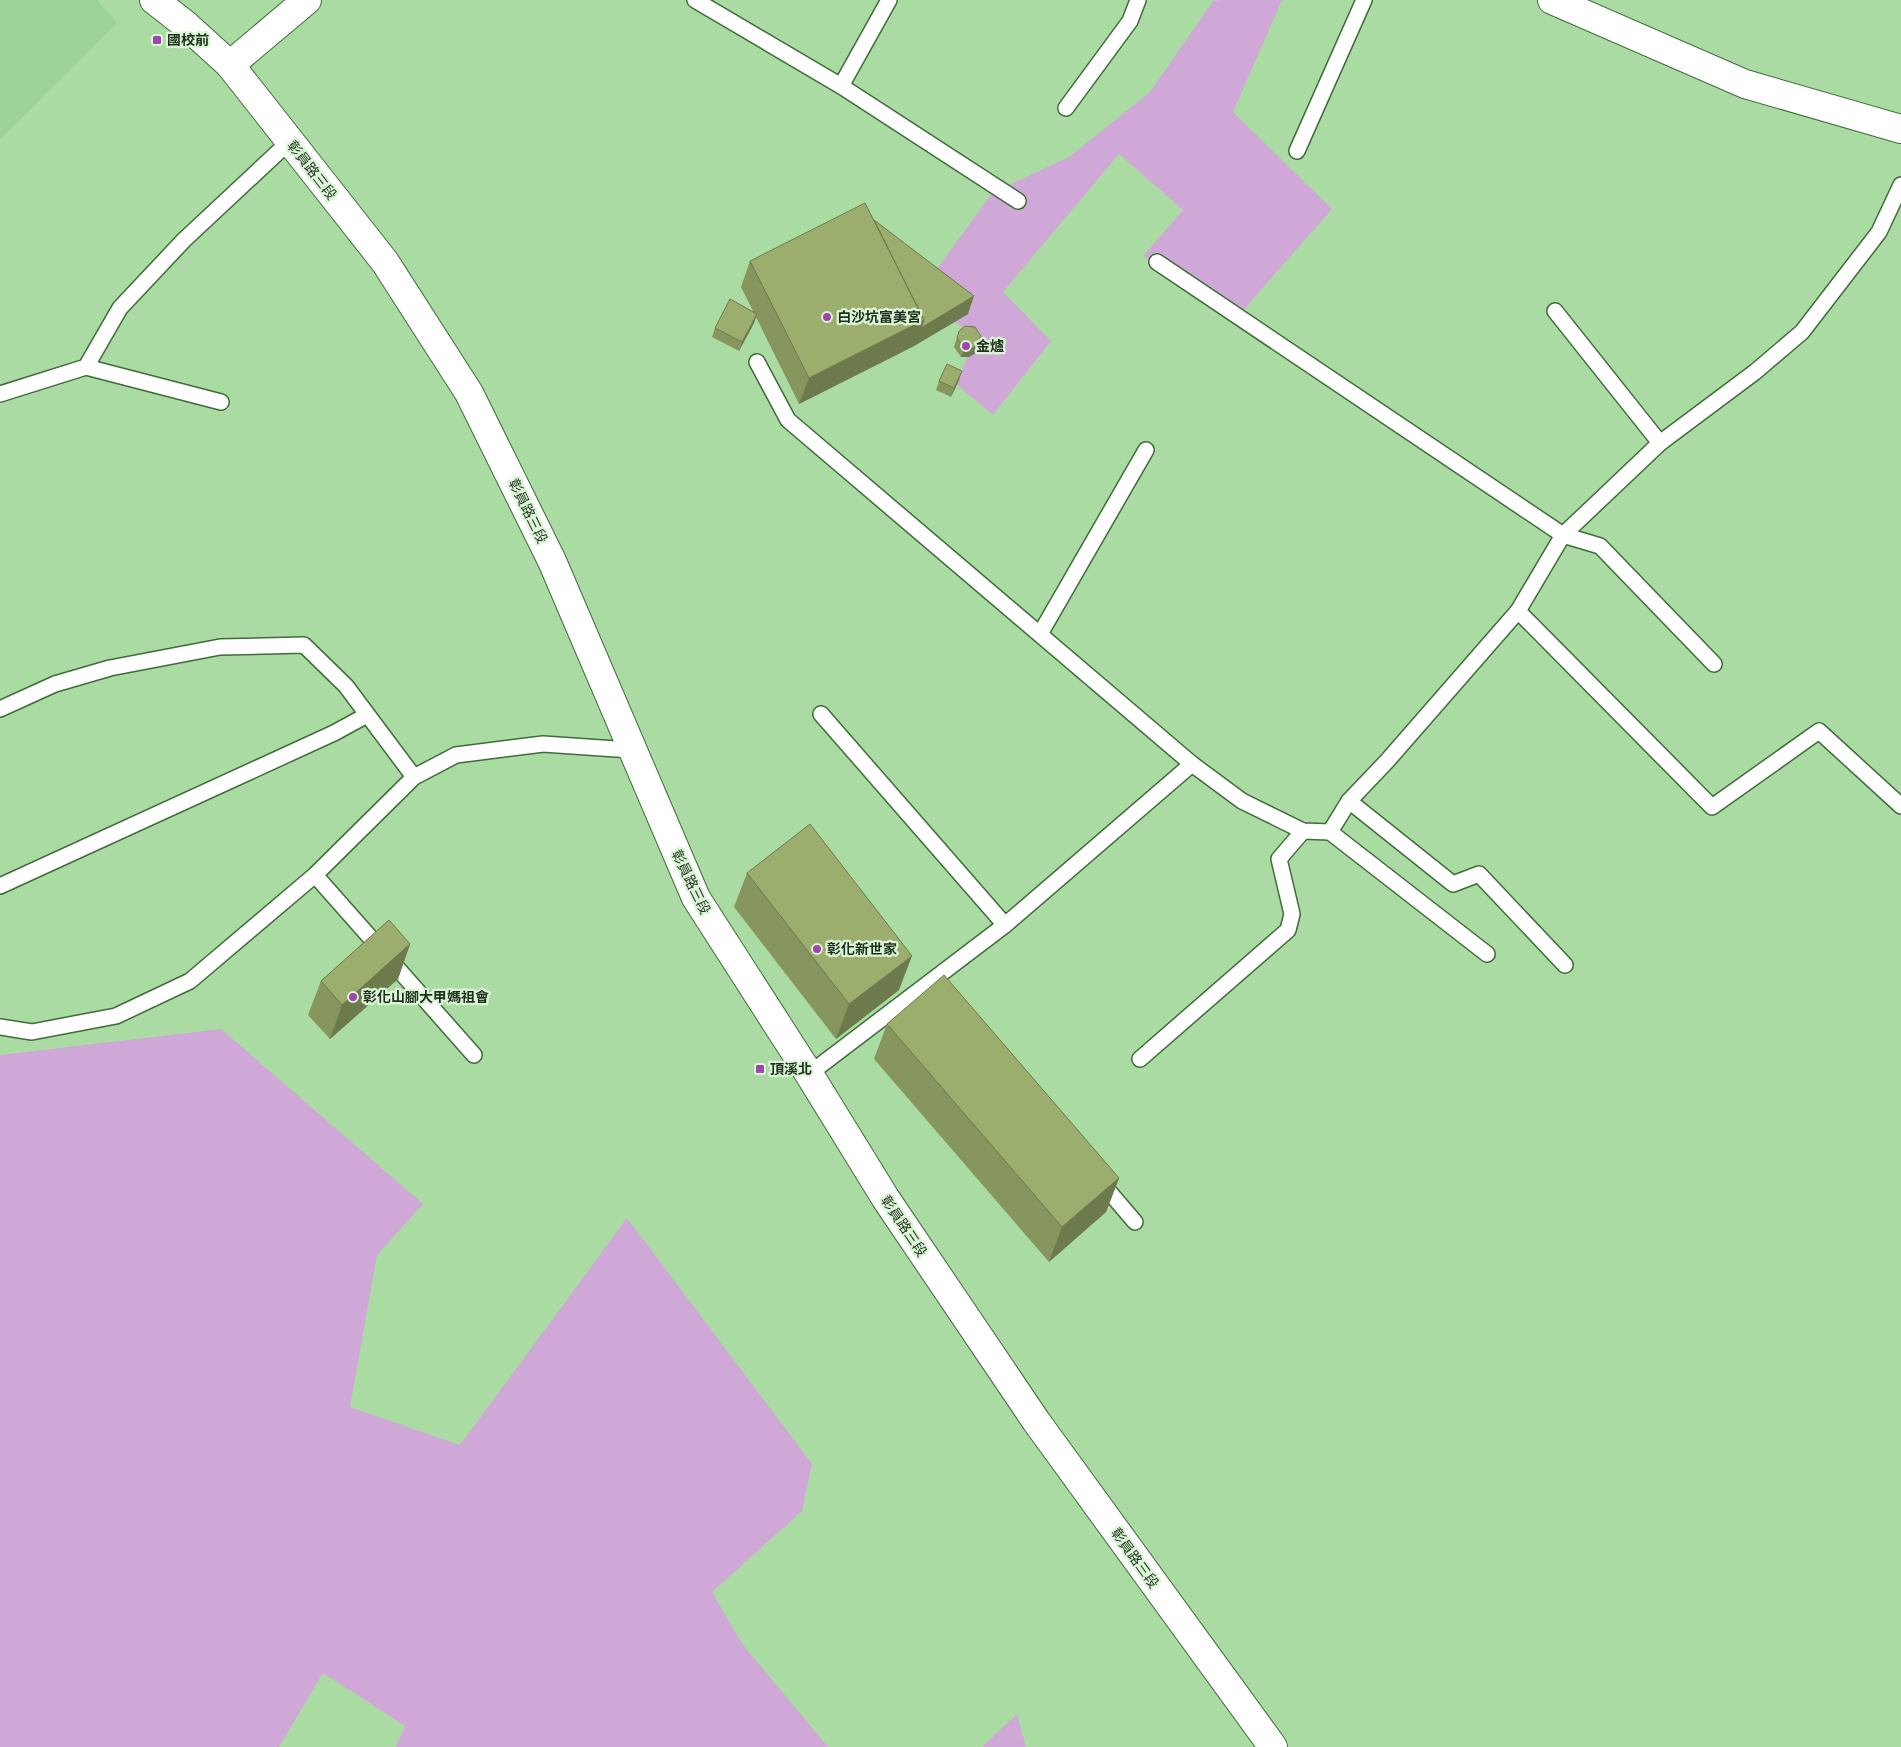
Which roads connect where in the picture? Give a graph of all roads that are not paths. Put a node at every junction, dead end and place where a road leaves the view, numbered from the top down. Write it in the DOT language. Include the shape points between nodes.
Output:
graph roads {
  1 [pos="154,0"];
  2 [pos="307,0"];
  3 [pos="695,0"];
  4 [pos="889,0"];
  5 [pos="1138,0"];
  6 [pos="1364,0"];
  7 [pos="1552,0"];
  8 [pos="230,65"];
  9 [pos="841,86"];
  10 [pos="1066,108"];
  11 [pos="1901,129"];
  12 [pos="290,141"];
  13 [pos="1297,150"];
  14 [pos="1901,185"];
  15 [pos="1018,201"];
  16 [pos="1157,262"];
  17 [pos="1555,311"];
  18 [pos="757,362"];
  19 [pos="86,367"];
  20 [pos="0,394"];
  21 [pos="221,402"];
  22 [pos="1660,443"];
  23 [pos="1146,450"];
  24 [pos="1563,535"];
  25 [pos="1518,611"];
  26 [pos="1040,634"];
  27 [pos="1714,664"];
  28 [pos="0,709"];
  29 [pos="367,714"];
  30 [pos="821,714"];
  31 [pos="631,750"];
  32 [pos="1192,764"];
  33 [pos="414,777"];
  34 [pos="1349,801"];
  35 [pos="1901,806"];
  36 [pos="1303,831"];
  37 [pos="1330,832"];
  38 [pos="315,875"];
  39 [pos="0,886"];
  40 [pos="1005,925"];
  41 [pos="1487,954"];
  42 [pos="1565,965"];
  43 [pos="0,1027"];
  44 [pos="474,1055"];
  45 [pos="1140,1059"];
  46 [pos="809,1074"];
  47 [pos="1090,1170"];
  48 [pos="1135,1222"];
  49 [pos="1273,1747"];
  1 -- 8 [label="main road, 彰員路三段"];
  2 -- 8 [label="main road"];
  3 -- 9 [label="lane"];
  4 -- 9 [label="lane"];
  5 -- 10 [label="lane" via="1130,21"];
  6 -- 13 [label="lane"];
  7 -- 11 [label="main road" via="1745,84"];
  8 -- 12 [label="main road, 彰員路三段"];
  9 -- 15 [label="lane"];
  12 -- 19 [label="lane" via="184,240 120,308"];
  12 -- 31 [label="main road, 彰員路三段" via="385,262 469,393 552,561"];
  14 -- 22 [label="lane" via="1880,232 1802,332 1755,372"];
  16 -- 24 [label="lane"];
  17 -- 22 [label="lane"];
  18 -- 26 [label="lane" via="788,420"];
  19 -- 20 [label="lane"];
  19 -- 21 [label="lane"];
  22 -- 24 [label="lane"];
  23 -- 26 [label="lane"];
  24 -- 25 [label="lane"];
  24 -- 27 [label="lane" via="1600,546"];
  25 -- 34 [label="lane"];
  25 -- 35 [label="lane" via="1712,807 1818,731"];
  26 -- 32 [label="lane"];
  28 -- 29 [label="lane" via="55,684 110,668 220,647 304,645 346,686"];
  29 -- 33 [label="lane"];
  29 -- 39 [label="lane" via="334,733"];
  30 -- 40 [label="lane"];
  31 -- 33 [label="lane" via="543,744 456,755"];
  31 -- 46 [label="main road, 彰員路三段" via="696,898"];
  32 -- 36 [label="lane" via="1242,801"];
  32 -- 40 [label="lane"];
  33 -- 38 [label="lane"];
  34 -- 37 [label="lane"];
  34 -- 42 [label="lane" via="1453,884 1479,874"];
  36 -- 37 [label="lane"];
  36 -- 45 [label="lane" via="1279,859 1292,914 1288,930"];
  37 -- 41 [label="lane"];
  38 -- 43 [label="lane" via="190,981 116,1016 32,1032"];
  38 -- 44 [label="lane"];
  40 -- 46 [label="lane" via="933,986"];
  46 -- 49 [label="main road, 彰員路三段" via="886,1199 1036,1421"];
  47 -- 48 [label="lane"];
}
